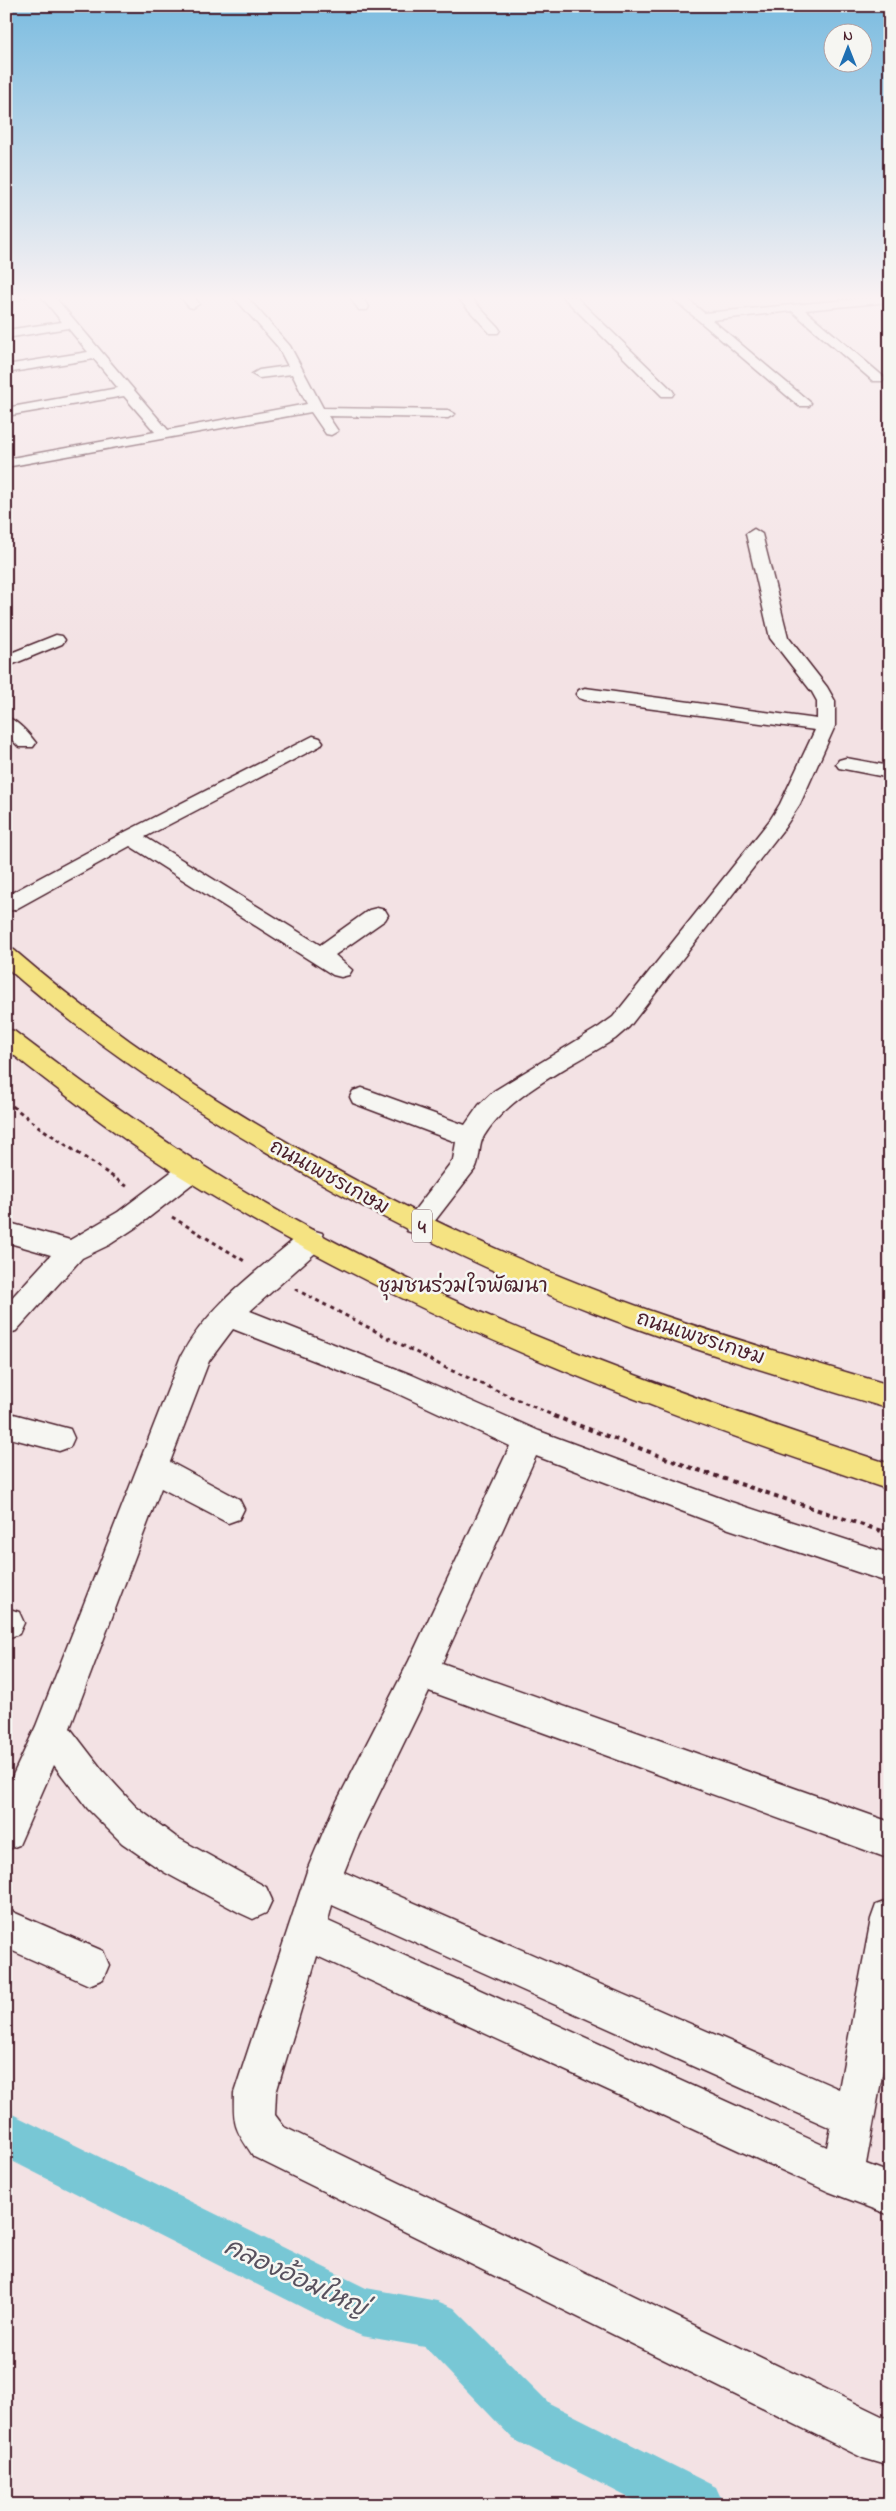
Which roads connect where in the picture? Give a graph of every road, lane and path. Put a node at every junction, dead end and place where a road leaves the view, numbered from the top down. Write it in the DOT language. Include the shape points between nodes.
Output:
graph roads {
  1 [pos="146,413"];
  2 [pos="292,413"];
  3 [pos="320,413"];
  4 [pos="427,413"];
  5 [pos="448,414"];
  6 [pos="331,431"];
  7 [pos="164,435"];
  8 [pos="6,463"];
  9 [pos="754,534"];
  10 [pos="56,640"];
  11 [pos="6,662"];
  12 [pos="585,694"];
  13 [pos="6,723"];
  14 [pos="826,726"];
  15 [pos="313,742"];
  16 [pos="26,743"];
  17 [pos="846,764"];
  18 [pos="890,772"];
  19 [pos="130,837"];
  20 [pos="6,905"];
  21 [pos="377,915"];
  22 [pos="6,955"];
  23 [pos="320,955"];
  24 [pos="341,970"];
  25 [pos="6,1038"];
  26 [pos="362,1097"];
  27 [pos="6,1101"];
  28 [pos="470,1137"];
  29 [pos="192,1170"];
  30 [pos="150,1202"];
  31 [pos="417,1224"];
  32 [pos="6,1232"];
  33 [pos="312,1240"];
  34 [pos="72,1251"];
  35 [pos="272,1276"];
  36 [pos="229,1315"];
  37 [pos="6,1323"];
  38 [pos="890,1396"];
  39 [pos="6,1424"];
  40 [pos="59,1438"];
  41 [pos="528,1440"];
  42 [pos="152,1468"];
  43 [pos="890,1477"];
  44 [pos="228,1508"];
  45 [pos="890,1534"];
  46 [pos="890,1569"];
  47 [pos="421,1672"];
  48 [pos="51,1731"];
  49 [pos="6,1832"];
  50 [pos="890,1841"];
  51 [pos="321,1881"];
  52 [pos="253,1900"];
  53 [pos="890,1919"];
  54 [pos="6,1928"];
  55 [pos="305,1931"];
  56 [pos="89,1965"];
  57 [pos="854,2117"];
  58 [pos="842,2176"];
  59 [pos="890,2194"];
  60 [pos="890,2442"];
  1 -- 7 [label="street"];
  2 -- 7 [label="street"];
  3 -- 6 [label="street"];
  4 -- 5 [label="street"];
  7 -- 8 [label="street"];
  9 -- 14 [label="street" via="779,638 826,701"];
  10 -- 11 [label="street"];
  12 -- 14 [label="street"];
  13 -- 16 [label="street"];
  14 -- 28 [label="street" via="790,804 778,822 622,1022 503,1097 488,1111"];
  15 -- 19 [label="street"];
  17 -- 18 [label="street"];
  19 -- 20 [label="street"];
  19 -- 23 [label="street"];
  21 -- 23 [label="street"];
  22 -- 31 [label="main road, ถนนเพชรเกษม / 4" via="96,1030 176,1086 263,1139"];
  23 -- 24 [label="street"];
  25 -- 29 [label="main road" via="118,1121"];
  26 -- 28 [label="street"];
  27 -- 30 [label="path"];
  28 -- 31 [label="street" via="466,1162"];
  29 -- 30 [label="street"];
  29 -- 33 [label="main road"];
  30 -- 34 [label="street" via="99,1238"];
  30 -- 35 [label="path" via="207,1240"];
  31 -- 38 [label="main road, ถนนเพชรเกษม / 4" via="604,1306"];
  32 -- 34 [label="street"];
  33 -- 35 [label="street"];
  33 -- 43 [label="main road" via="401,1288 592,1371 794,1447"];
  34 -- 37 [label="street"];
  35 -- 36 [label="street"];
  35 -- 45 [label="path" via="380,1335 498,1392 689,1467"];
  36 -- 41 [label="street" via="402,1383"];
  36 -- 42 [label="street" via="196,1356"];
  39 -- 40 [label="street"];
  41 -- 46 [label="street" via="729,1515"];
  41 -- 47 [label="street"];
  42 -- 44 [label="street"];
  42 -- 48 [label="street"];
  47 -- 50 [label="street"];
  47 -- 51 [label="street" via="346,1822"];
  48 -- 49 [label="street"];
  48 -- 52 [label="street" via="80,1770 134,1829"];
  51 -- 55 [label="street"];
  51 -- 57 [label="street"];
  53 -- 57 [label="street"];
  54 -- 56 [label="street"];
  55 -- 58 [label="street"];
  55 -- 60 [label="street" via="254,2093 254,2121 269,2142 871,2437"];
  57 -- 58 [label="street"];
  58 -- 59 [label="street"];
}
